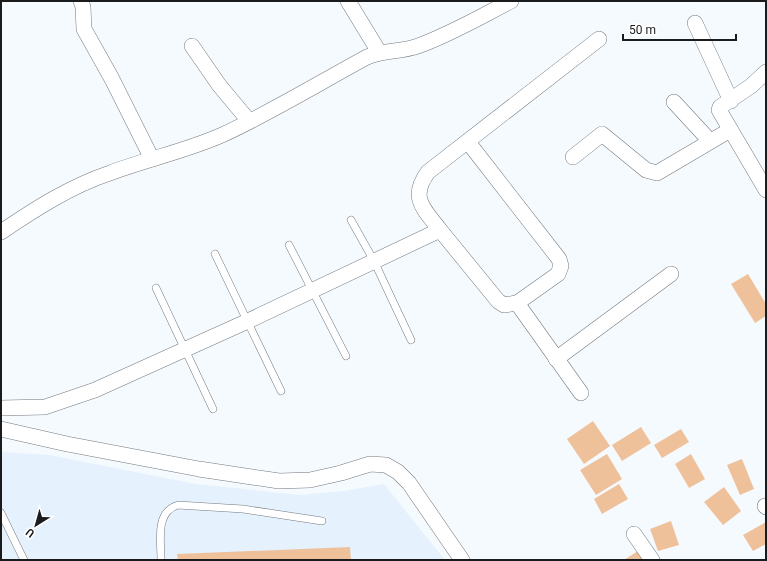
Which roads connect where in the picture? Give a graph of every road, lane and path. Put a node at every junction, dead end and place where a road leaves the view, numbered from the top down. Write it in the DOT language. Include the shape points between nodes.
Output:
graph roads {
  1 [pos="81,1"];
  2 [pos="348,1"];
  3 [pos="511,1"];
  4 [pos="695,23"];
  5 [pos="599,39"];
  6 [pos="192,46"];
  7 [pos="379,52"];
  8 [pos="766,72"];
  9 [pos="731,101"];
  10 [pos="674,102"];
  11 [pos="249,121"];
  12 [pos="730,130"];
  13 [pos="710,141"];
  14 [pos="468,142"];
  15 [pos="573,157"];
  16 [pos="152,159"];
  17 [pos="766,190"];
  18 [pos="351,220"];
  19 [pos="440,230"];
  20 [pos="1,232"];
  21 [pos="289,245"];
  22 [pos="215,254"];
  23 [pos="374,261"];
  24 [pos="671,274"];
  25 [pos="156,288"];
  26 [pos="312,289"];
  27 [pos="517,303"];
  28 [pos="248,321"];
  29 [pos="411,340"];
  30 [pos="185,350"];
  31 [pos="346,356"];
  32 [pos="556,359"];
  33 [pos="281,391"];
  34 [pos="581,393"];
  35 [pos="1,408"];
  36 [pos="213,409"];
  37 [pos="1,429"];
  38 [pos="1,513"];
  39 [pos="322,521"];
  40 [pos="634,534"];
  41 [pos="24,560"];
  42 [pos="161,560"];
  43 [pos="462,560"];
  44 [pos="652,560"];
  1 -- 16 [label="street" via="84,29"];
  2 -- 7 [label="street"];
  3 -- 7 [label="street" via="429,42 401,50"];
  4 -- 9 [label="street"];
  5 -- 14 [label="street"];
  6 -- 11 [label="street"];
  7 -- 11 [label="street"];
  8 -- 9 [label="street"];
  9 -- 12 [label="street" via="719,110"];
  10 -- 13 [label="street"];
  11 -- 16 [label="street" via="197,145"];
  12 -- 13 [label="street"];
  12 -- 17 [label="street"];
  13 -- 15 [label="street" via="657,173 646,170 602,134"];
  14 -- 19 [label="street" via="428,172 420,182 417,194 421,205"];
  14 -- 27 [label="street" via="559,259 561,266 558,274"];
  16 -- 20 [label="street" via="83,183"];
  18 -- 23 [label="lane"];
  19 -- 23 [label="street"];
  19 -- 27 [label="street" via="498,301 504,305"];
  21 -- 26 [label="lane"];
  22 -- 28 [label="lane"];
  23 -- 26 [label="street"];
  23 -- 29 [label="lane"];
  24 -- 32 [label="street"];
  25 -- 30 [label="lane"];
  26 -- 28 [label="street"];
  26 -- 31 [label="lane"];
  27 -- 32 [label="street"];
  28 -- 30 [label="street"];
  28 -- 33 [label="lane"];
  30 -- 35 [label="street" via="95,390 45,407"];
  30 -- 36 [label="lane"];
  32 -- 34 [label="street"];
  37 -- 43 [label="street" via="199,469 279,481 310,480 370,464 386,465 409,483"];
  38 -- 41 [label="lane"];
  39 -- 42 [label="lane" via="243,509 178,505 171,507 162,520"];
  40 -- 44 [label="street"];
}
